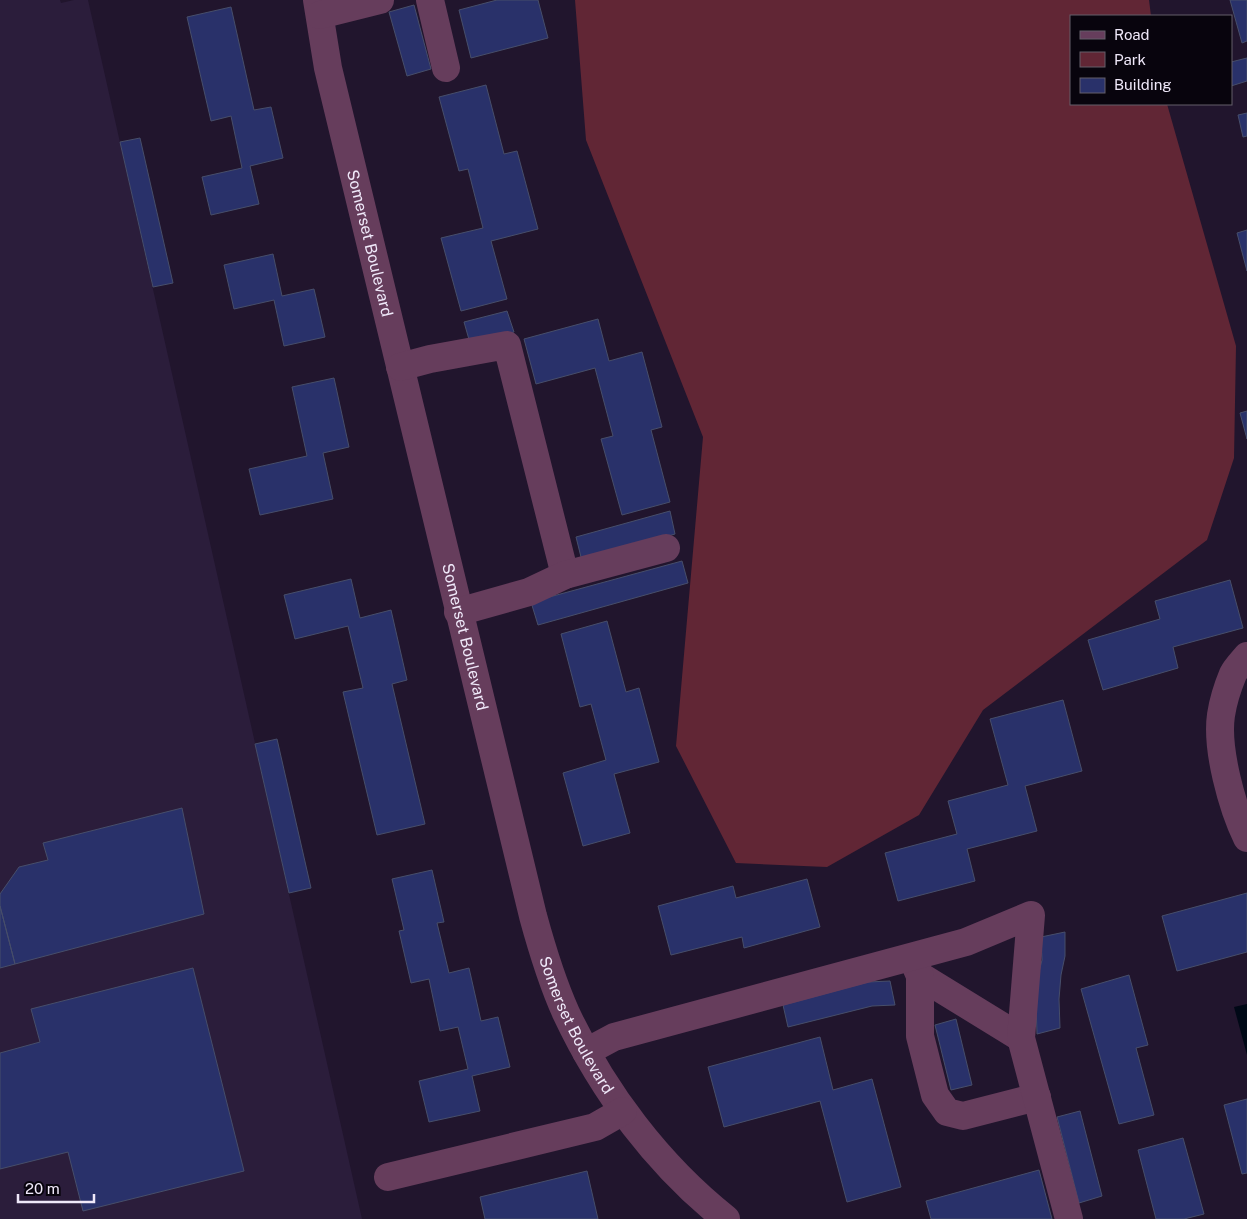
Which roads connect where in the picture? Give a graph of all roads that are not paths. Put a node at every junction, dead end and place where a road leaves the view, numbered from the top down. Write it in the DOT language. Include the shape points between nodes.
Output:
graph roads {
  1 [pos="380,0"];
  2 [pos="430,0"];
  3 [pos="319,8"];
  4 [pos="446,68"];
  5 [pos="400,367"];
  6 [pos="666,548"];
  7 [pos="565,575"];
  8 [pos="458,612"];
  9 [pos="1247,656"];
  10 [pos="1247,838"];
  11 [pos="916,967"];
  12 [pos="1021,1038"];
  13 [pos="586,1052"];
  14 [pos="1036,1096"];
  15 [pos="623,1111"];
  16 [pos="388,1177"];
  17 [pos="726,1219"];
  18 [pos="1069,1219"];
  1 -- 3 [label="street"];
  2 -- 4 [label="street"];
  3 -- 5 [label="street, Somerset Boulevard" via="328,68"];
  5 -- 7 [label="street" via="507,345"];
  5 -- 8 [label="street, Somerset Boulevard"];
  6 -- 7 [label="street"];
  7 -- 8 [label="street" via="529,592"];
  8 -- 13 [label="street, Somerset Boulevard" via="546,962"];
  9 -- 10 [label="street" via="1233,673 1221,715 1226,770 1234,805"];
  11 -- 12 [label="street"];
  11 -- 12 [label="street" via="1031,915"];
  11 -- 13 [label="street" via="614,1037"];
  11 -- 14 [label="street" via="920,1036 935,1095 947,1112 963,1116"];
  12 -- 14 [label="street"];
  13 -- 15 [label="street, Somerset Boulevard"];
  14 -- 18 [label="street"];
  15 -- 16 [label="street" via="595,1126"];
  15 -- 17 [label="street, Somerset Boulevard" via="682,1180"];
}
